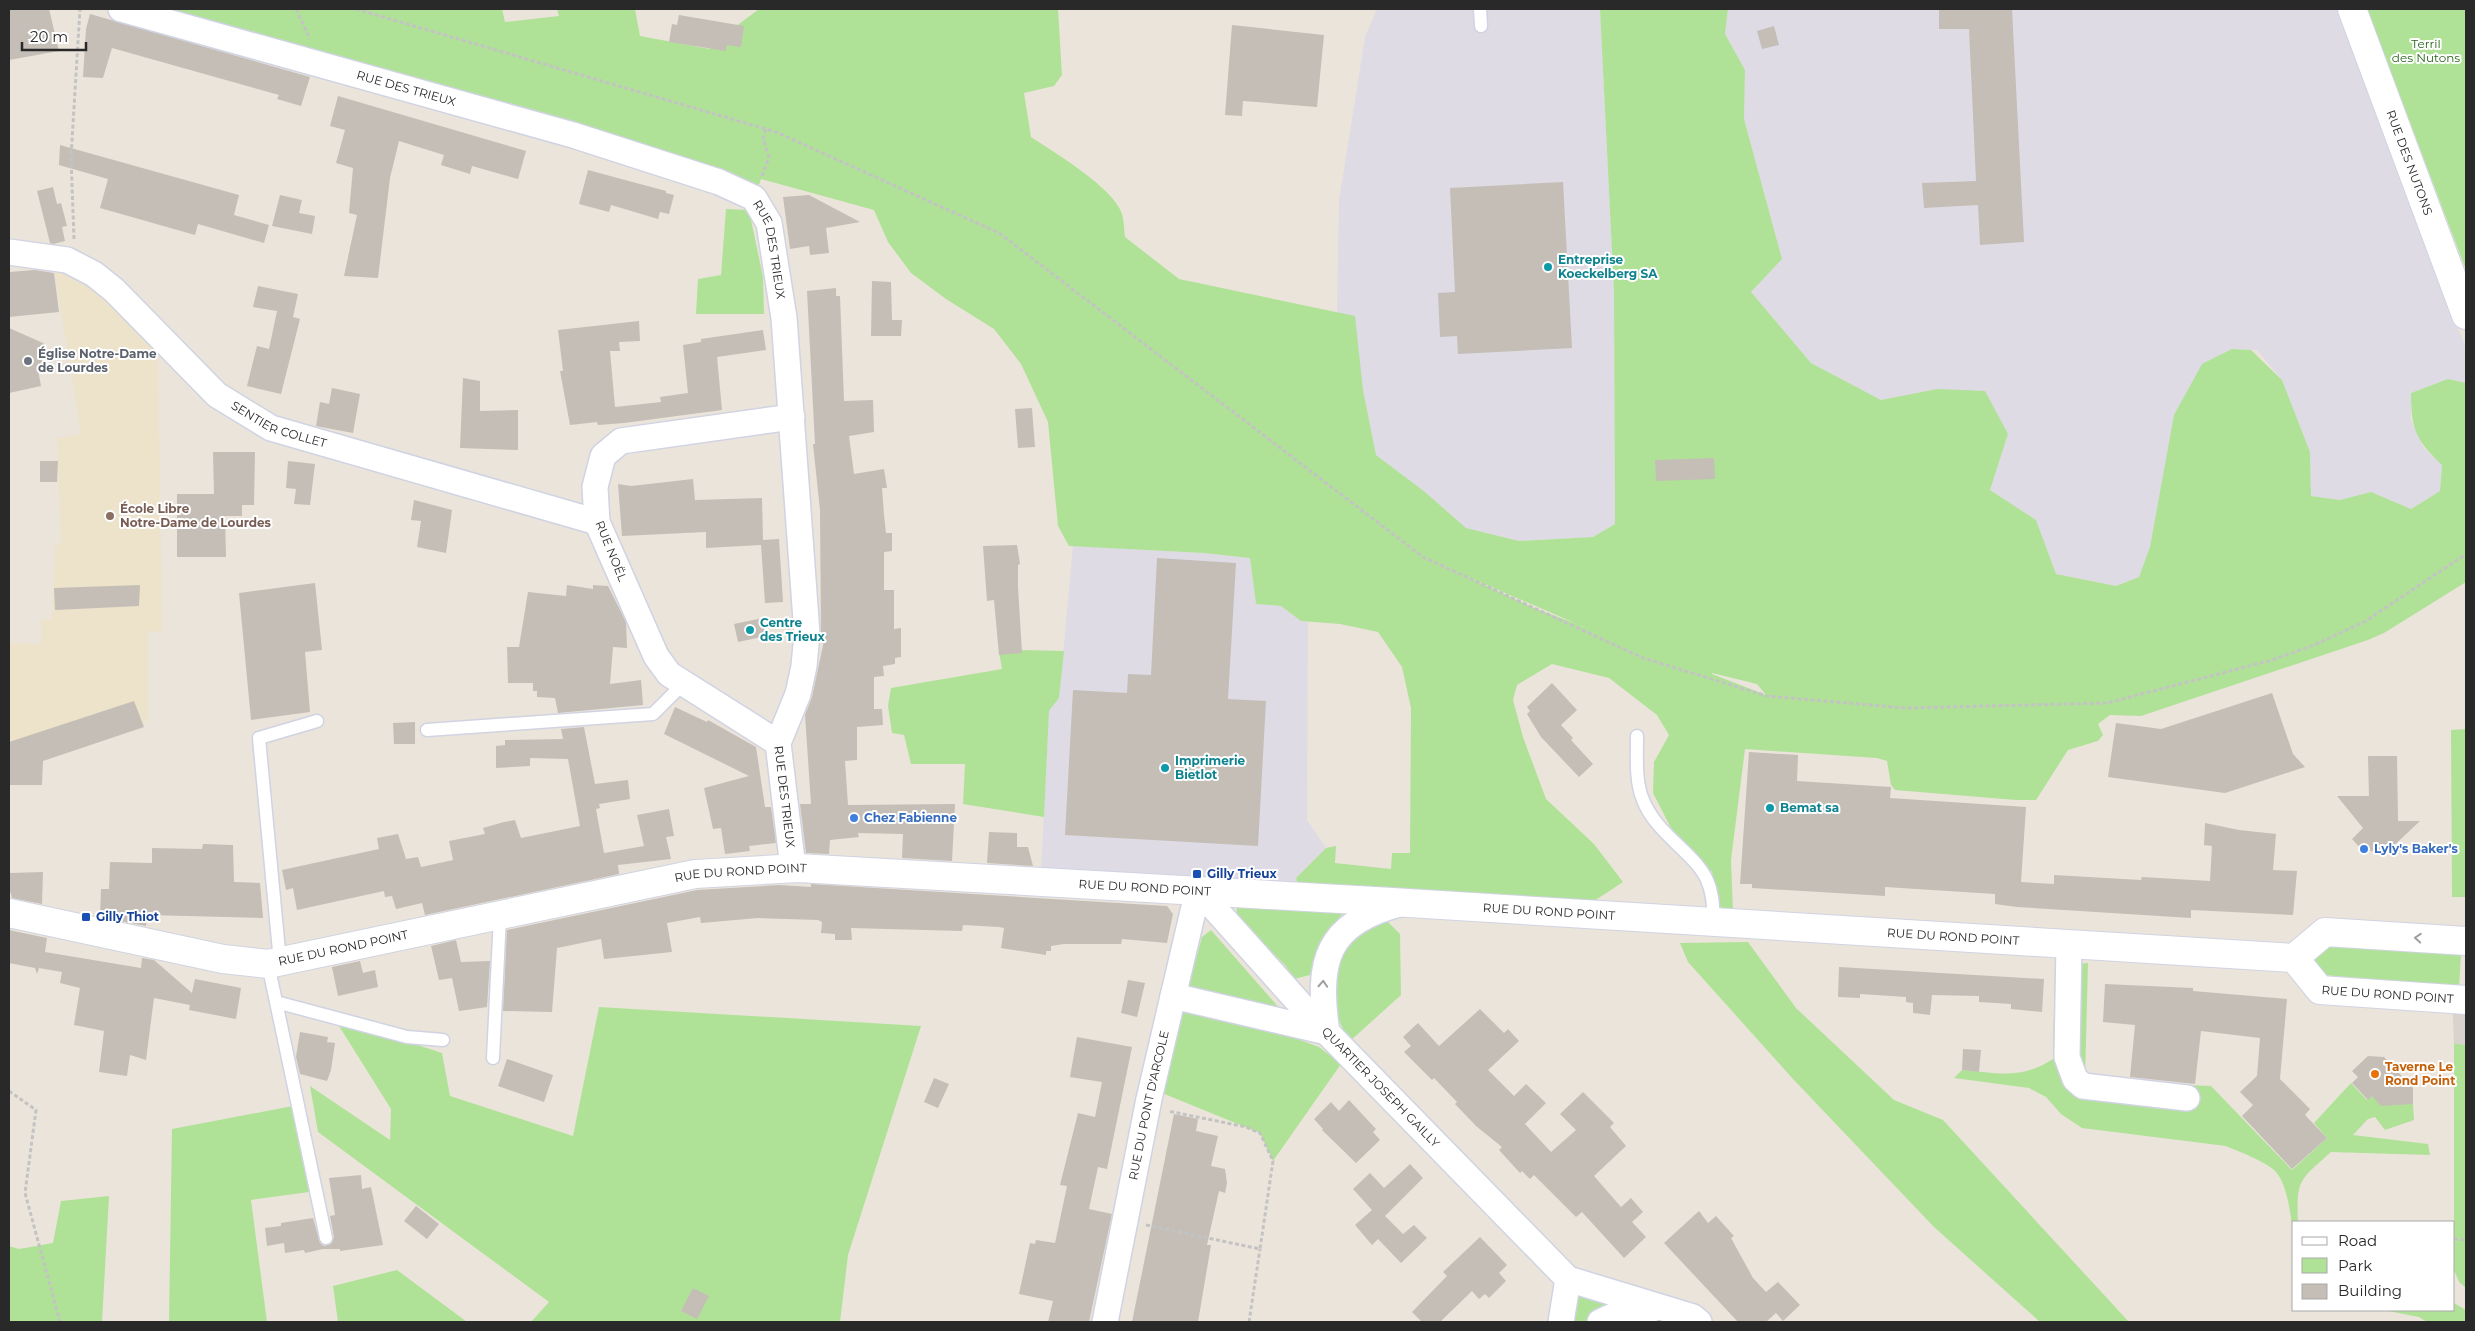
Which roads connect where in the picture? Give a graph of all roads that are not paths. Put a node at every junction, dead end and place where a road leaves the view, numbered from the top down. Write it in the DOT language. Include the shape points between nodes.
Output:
graph roads {
  1 [pos="121,9"];
  2 [pos="1480,9"];
  3 [pos="2352,9"];
  4 [pos="1481,26"];
  5 [pos="9,252"];
  6 [pos="2466,315"];
  7 [pos="792,417"];
  8 [pos="596,522"];
  9 [pos="683,684"];
  10 [pos="317,721"];
  11 [pos="427,730"];
  12 [pos="1637,736"];
  13 [pos="778,742"];
  14 [pos="793,868"];
  15 [pos="1198,890"];
  16 [pos="1406,902"];
  17 [pos="9,912"];
  18 [pos="500,916"];
  19 [pos="1714,921"];
  20 [pos="2466,941"];
  21 [pos="2069,944"];
  22 [pos="2294,958"];
  23 [pos="274,963"];
  24 [pos="1173,996"];
  25 [pos="2466,1000"];
  26 [pos="276,1002"];
  27 [pos="1327,1032"];
  28 [pos="443,1040"];
  29 [pos="493,1058"];
  30 [pos="2187,1098"];
  31 [pos="326,1238"];
  32 [pos="1568,1279"];
  33 [pos="1672,1310"];
  34 [pos="1105,1322"];
  35 [pos="1562,1322"];
  36 [pos="1600,1322"];
  37 [pos="1699,1322"];
  1 -- 7 [label="street, RUE DES TRIEUX" via="573,135 719,182 754,198 769,223 784,318"];
  2 -- 4 [label="lane"];
  3 -- 6 [label="street, RUE DES NUTONS"];
  5 -- 8 [label="street, SENTIER COLLET" via="49,256 77,264 114,290 217,395 271,428"];
  7 -- 8 [label="street, RUE NOËL" via="621,441 603,456 595,486"];
  7 -- 13 [label="street, RUE DES TRIEUX" via="807,634 798,694"];
  8 -- 9 [label="street, RUE NOËL" via="656,656 669,674"];
  9 -- 11 [label="lane" via="653,714"];
  9 -- 13 [label="street, RUE NOËL"];
  10 -- 23 [label="lane" via="259,738"];
  12 -- 19 [label="lane" via="1637,770 1643,801 1662,831 1706,878 1712,892"];
  13 -- 14 [label="street, RUE DES TRIEUX"];
  14 -- 15 [label="street, RUE DU ROND POINT"];
  14 -- 18 [label="street, RUE DU ROND POINT" via="699,873"];
  15 -- 16 [label="street, RUE DU ROND POINT"];
  15 -- 24 [label="street, RUE DU PONT D'ARCOLE"];
  15 -- 27 [label="street, QUARTIER JOSEPH GAILLY"];
  16 -- 19 [label="street, RUE DU ROND POINT"];
  27 -- 16 [label="street, one-way" via="1322,982 1326,961 1336,940 1354,922 1376,910"];
  17 -- 23 [label="street, RUE DU ROND POINT" via="223,959"];
  18 -- 23 [label="street, RUE DU ROND POINT"];
  18 -- 29 [label="lane"];
  19 -- 21 [label="street, RUE DU ROND POINT"];
  20 -- 22 [label="street, one-way" via="2325,932"];
  21 -- 22 [label="street, RUE DU ROND POINT"];
  21 -- 30 [label="street" via="2066,1057 2076,1079 2083,1086"];
  22 -- 25 [label="street, RUE DU ROND POINT" via="2320,990"];
  23 -- 26 [label="lane"];
  24 -- 27 [label="street"];
  24 -- 34 [label="street, RUE DU PONT D'ARCOLE"];
  26 -- 28 [label="lane" via="407,1037"];
  26 -- 31 [label="lane"];
  27 -- 32 [label="street, QUARTIER JOSEPH GAILLY"];
  32 -- 33 [label="street, QUARTIER JOSEPH GAILLY"];
  32 -- 35 [label="street"];
  33 -- 36 [label="street, QUARTIER JOSEPH GAILLY" via="1637,1308"];
  33 -- 37 [label="street, QUARTIER JOSEPH GAILLY"];
}
